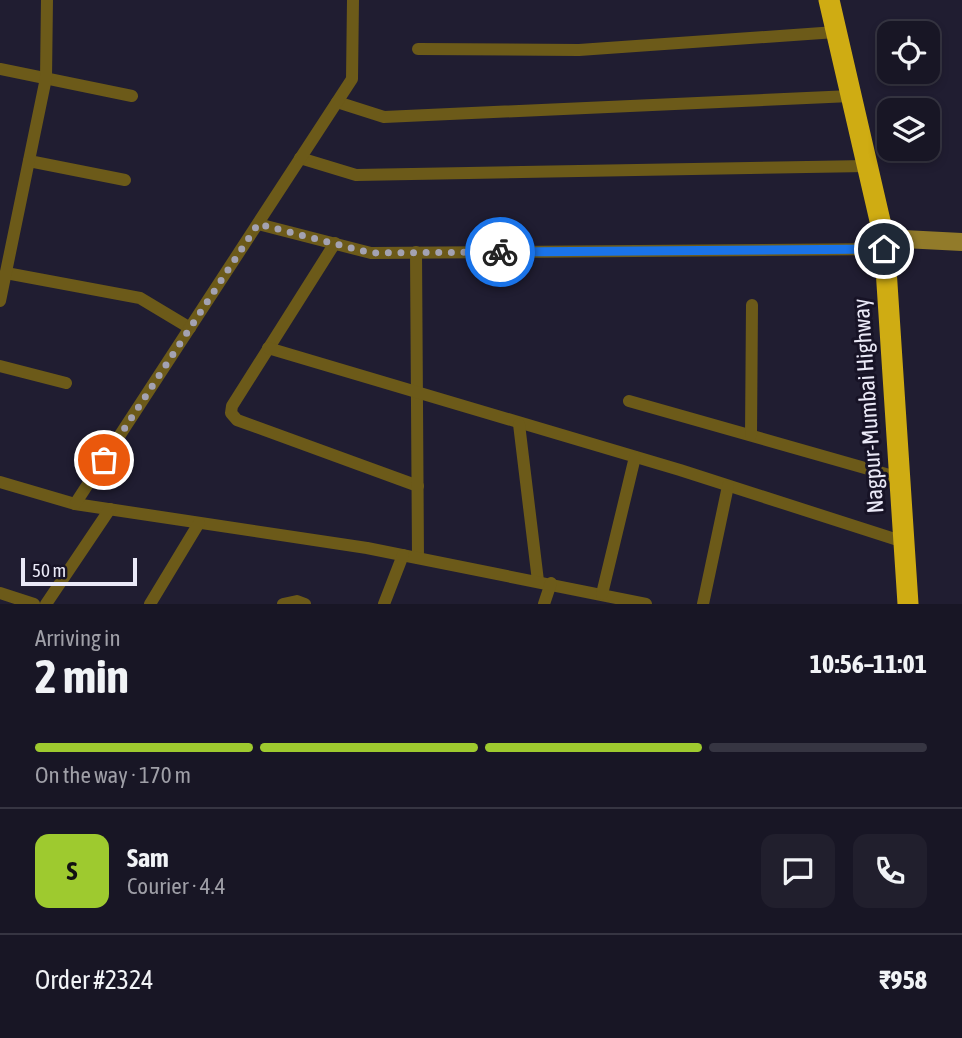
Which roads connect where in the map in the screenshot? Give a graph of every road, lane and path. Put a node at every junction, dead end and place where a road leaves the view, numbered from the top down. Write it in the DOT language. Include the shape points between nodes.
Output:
graph roads {
  1 [pos="47,0"];
  2 [pos="354,0"];
  3 [pos="829,0"];
  4 [pos="836,32"];
  5 [pos="418,49"];
  6 [pos="0,69"];
  7 [pos="46,78"];
  8 [pos="132,96"];
  9 [pos="851,96"];
  10 [pos="337,102"];
  11 [pos="300,158"];
  12 [pos="29,161"];
  13 [pos="867,166"];
  14 [pos="125,180"];
  15 [pos="258,224"];
  16 [pos="962,242"];
  17 [pos="335,243"];
  18 [pos="884,244"];
  19 [pos="416,252"];
  20 [pos="6,273"];
  21 [pos="0,301"];
  22 [pos="752,304"];
  23 [pos="190,328"];
  24 [pos="268,348"];
  25 [pos="0,366"];
  26 [pos="66,383"];
  27 [pos="417,395"];
  28 [pos="629,401"];
  29 [pos="519,424"];
  30 [pos="751,435"];
  31 [pos="635,457"];
  32 [pos="900,478"];
  33 [pos="0,482"];
  34 [pos="418,486"];
  35 [pos="728,486"];
  36 [pos="75,504"];
  37 [pos="110,509"];
  38 [pos="199,523"];
  39 [pos="904,542"];
  40 [pos="403,555"];
  41 [pos="418,558"];
  42 [pos="545,582"];
  43 [pos="0,593"];
  44 [pos="602,594"];
  45 [pos="34,604"];
  46 [pos="46,604"];
  47 [pos="150,604"];
  48 [pos="283,604"];
  49 [pos="305,604"];
  50 [pos="384,604"];
  51 [pos="544,604"];
  52 [pos="646,604"];
  53 [pos="703,604"];
  54 [pos="908,604"];
  1 -- 7 [label="street"];
  2 -- 10 [label="street" via="352,79"];
  3 -- 4 [label="highway, Nagpur-Mumbai Highway"];
  4 -- 5 [label="street" via="579,50"];
  4 -- 9 [label="highway, Nagpur-Mumbai Highway"];
  6 -- 7 [label="street"];
  7 -- 8 [label="street"];
  7 -- 12 [label="street"];
  9 -- 10 [label="street" via="384,117"];
  9 -- 13 [label="highway, Nagpur-Mumbai Highway"];
  10 -- 11 [label="street"];
  11 -- 13 [label="street" via="356,175"];
  11 -- 15 [label="street"];
  12 -- 14 [label="street"];
  12 -- 20 [label="street"];
  13 -- 18 [label="highway, Nagpur-Mumbai Highway"];
  15 -- 17 [label="street"];
  15 -- 23 [label="street"];
  16 -- 18 [label="street"];
  17 -- 19 [label="street" via="371,253"];
  17 -- 24 [label="street"];
  18 -- 19 [label="street"];
  18 -- 32 [label="highway, Nagpur-Mumbai Highway"];
  19 -- 27 [label="street"];
  20 -- 21 [label="street"];
  20 -- 23 [label="street" via="140,298"];
  22 -- 30 [label="street"];
  23 -- 36 [label="street"];
  24 -- 27 [label="street"];
  24 -- 34 [label="street" via="232,406 237,420"];
  25 -- 26 [label="street"];
  27 -- 29 [label="street"];
  27 -- 34 [label="street"];
  28 -- 30 [label="street"];
  29 -- 31 [label="street"];
  29 -- 42 [label="street"];
  30 -- 32 [label="street"];
  31 -- 35 [label="street"];
  31 -- 44 [label="street"];
  32 -- 39 [label="highway, Nagpur-Mumbai Highway"];
  33 -- 36 [label="street"];
  34 -- 41 [label="street"];
  35 -- 39 [label="street"];
  35 -- 53 [label="street"];
  36 -- 37 [label="street"];
  37 -- 38 [label="street"];
  37 -- 46 [label="street"];
  38 -- 40 [label="street"];
  38 -- 47 [label="street"];
  39 -- 54 [label="highway, Nagpur-Mumbai Highway"];
  40 -- 41 [label="street"];
  40 -- 50 [label="street"];
  41 -- 42 [label="street"];
  42 -- 44 [label="street"];
  42 -- 51 [label="street"];
  43 -- 45 [label="street"];
  44 -- 52 [label="street"];
  48 -- 49 [label="street"];
}
